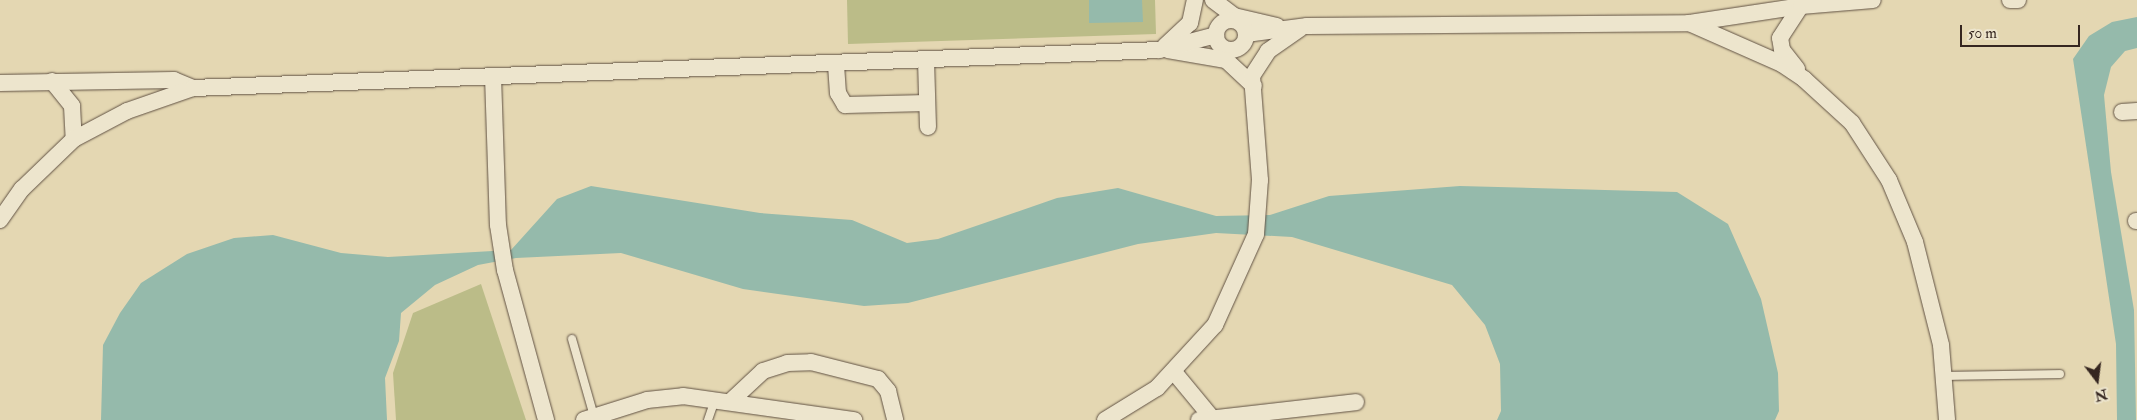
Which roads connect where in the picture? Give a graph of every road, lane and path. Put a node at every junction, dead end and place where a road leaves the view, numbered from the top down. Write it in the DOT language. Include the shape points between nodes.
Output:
graph roads {
  1 [pos="1195,0"];
  2 [pos="1212,0"];
  3 [pos="1873,0"];
  4 [pos="2010,0"];
  5 [pos="2018,0"];
  6 [pos="1801,6"];
  7 [pos="1689,23"];
  8 [pos="1307,26"];
  9 [pos="1219,28"];
  10 [pos="1286,28"];
  11 [pos="1243,40"];
  12 [pos="1161,49"];
  13 [pos="926,60"];
  14 [pos="836,64"];
  15 [pos="493,76"];
  16 [pos="1804,79"];
  17 [pos="52,81"];
  18 [pos="1253,81"];
  19 [pos="0,83"];
  20 [pos="193,88"];
  21 [pos="927,103"];
  22 [pos="928,127"];
  23 [pos="74,139"];
  24 [pos="0,220"];
  25 [pos="572,339"];
  26 [pos="1174,372"];
  27 [pos="2060,374"];
  28 [pos="1946,376"];
  29 [pos="715,398"];
  30 [pos="732,400"];
  31 [pos="1356,402"];
  32 [pos="589,418"];
  33 [pos="1205,419"];
  34 [pos="546,420"];
  35 [pos="708,420"];
  36 [pos="854,420"];
  37 [pos="895,420"];
  38 [pos="1105,420"];
  39 [pos="1948,420"];
  1 -- 12 [label="street" via="1190,23"];
  2 -- 9 [label="street"];
  2 -- 10 [label="street" via="1234,16"];
  3 -- 6 [label="street"];
  4 -- 5 [label="street"];
  6 -- 7 [label="street"];
  6 -- 16 [label="street" via="1780,38 1782,50"];
  7 -- 8 [label="street"];
  7 -- 16 [label="street" via="1782,64"];
  8 -- 10 [label="street"];
  8 -- 18 [label="street" via="1268,51"];
  9 -- 11 [label="street" via="1240,23"];
  9 -- 11 [label="street" via="1222,47"];
  9 -- 12 [label="street"];
  10 -- 11 [label="street"];
  11 -- 18 [label="street"];
  12 -- 13 [label="street"];
  12 -- 18 [label="street" via="1226,60"];
  13 -- 14 [label="street"];
  13 -- 21 [label="street"];
  14 -- 15 [label="street"];
  14 -- 21 [label="street" via="838,93 844,105"];
  15 -- 20 [label="street"];
  15 -- 34 [label="street" via="498,225 505,270"];
  16 -- 28 [label="street" via="1852,124 1889,180 1916,242"];
  17 -- 19 [label="street"];
  17 -- 20 [label="street" via="174,80"];
  17 -- 23 [label="street" via="72,106"];
  18 -- 26 [label="street" via="1260,180 1252,242 1215,325"];
  20 -- 23 [label="street" via="127,111"];
  21 -- 22 [label="street"];
  23 -- 24 [label="street" via="22,190"];
  25 -- 32 [label="lane"];
  26 -- 33 [label="street"];
  26 -- 38 [label="street" via="1157,388"];
  27 -- 28 [label="lane"];
  28 -- 39 [label="street"];
  29 -- 30 [label="street"];
  29 -- 32 [label="street" via="647,400"];
  29 -- 35 [label="lane"];
  30 -- 36 [label="street"];
  30 -- 37 [label="street" via="763,371 787,362 811,362 878,380 888,391"];
  31 -- 33 [label="street"];
}
